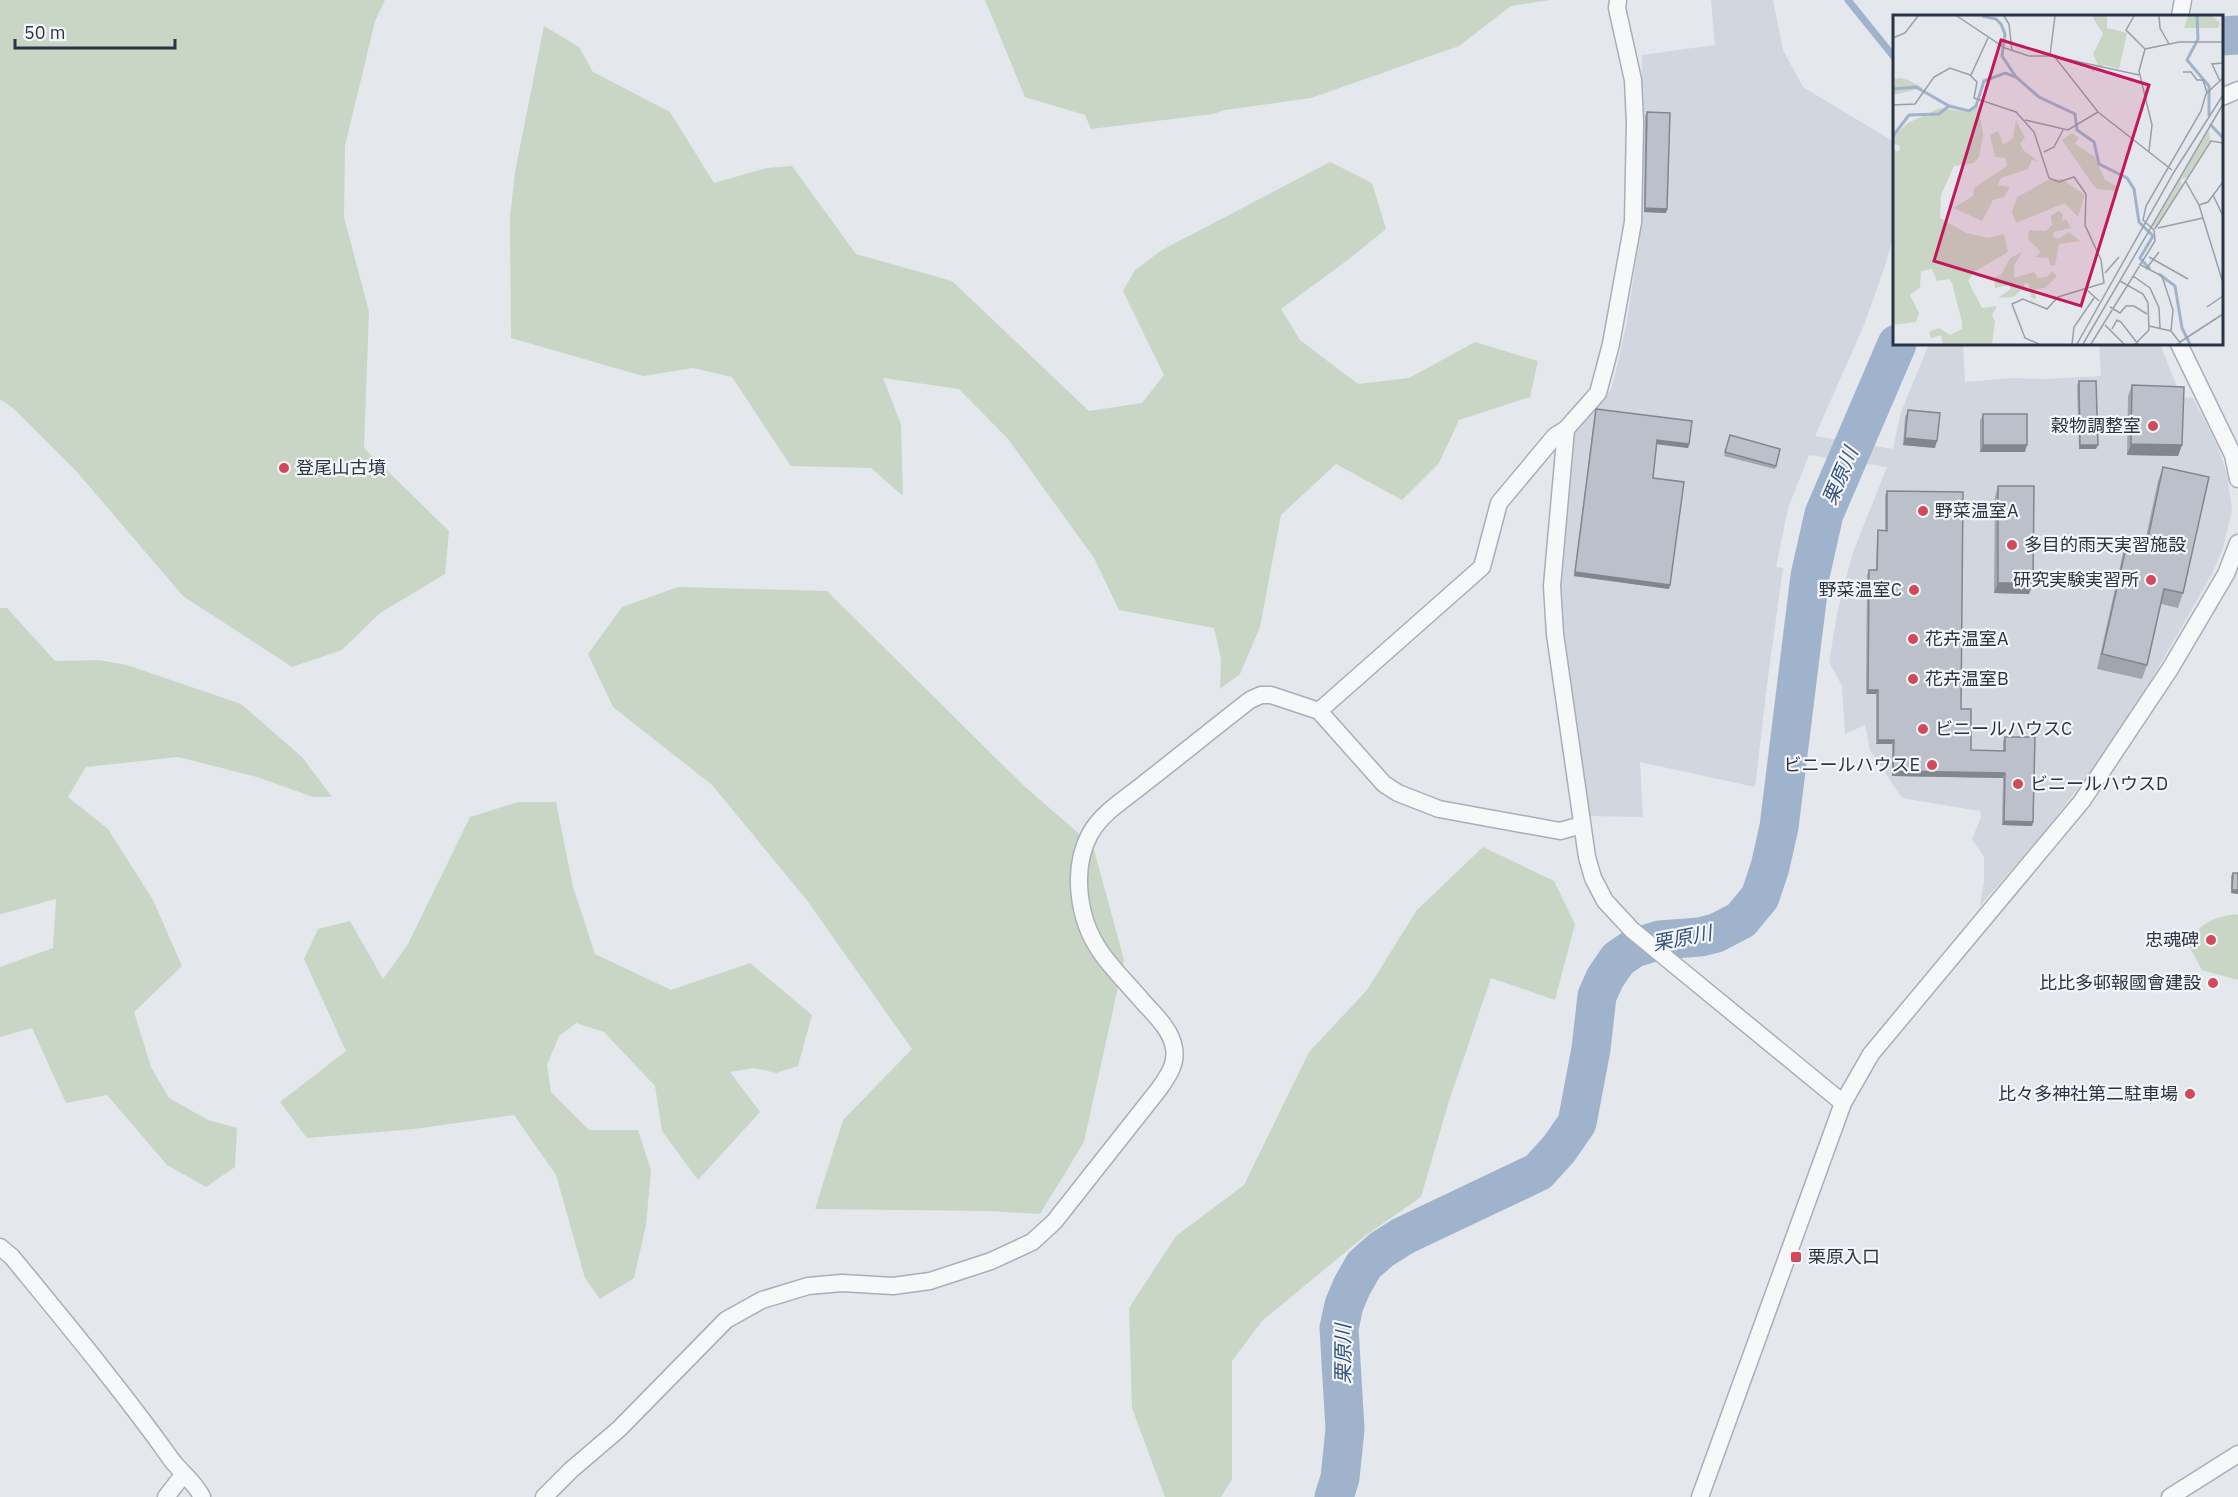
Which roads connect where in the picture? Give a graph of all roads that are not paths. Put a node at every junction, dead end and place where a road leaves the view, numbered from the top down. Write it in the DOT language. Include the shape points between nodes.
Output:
graph roads {
  1 [pos="1618,0"];
  2 [pos="2238,90"];
  3 [pos="2223,97"];
  4 [pos="2179,345"];
  5 [pos="1566,429"];
  6 [pos="2238,479"];
  7 [pos="2236,555"];
  8 [pos="1319,711"];
  9 [pos="1582,825"];
  10 [pos="1843,1103"];
  11 [pos="0,1247"];
  12 [pos="2238,1454"];
  13 [pos="183,1475"];
  14 [pos="166,1497"];
  15 [pos="202,1497"];
  16 [pos="544,1497"];
  17 [pos="1700,1497"];
  18 [pos="2170,1497"];
  1 -- 5 [label="street" via="1634,80 1633,222 1598,393"];
  2 -- 3 [label="street"];
  4 -- 6 [label="street" via="2233,455"];
  5 -- 8 [label="street" via="1555,436 1499,503 1482,567"];
  5 -- 9 [label="street" via="1552,586 1555,634"];
  7 -- 10 [label="street" via="2170,669 2082,801 1871,1054"];
  8 -- 9 [label="street" via="1383,784 1398,794 1439,809 1560,831"];
  8 -- 16 [label="street" via="1271,695 1250,700 1101,818 1090,833 1080,867 1079,889 1089,933 1100,952 1165,1027 1175,1049 1174,1063 1159,1089 1054,1222 1015,1251 930,1281 893,1286 808,1286 762,1300 726,1320 619,1429"];
  9 -- 10 [label="street" via="1593,878 1605,901 1632,930"];
  10 -- 17 [label="street"];
  11 -- 13 [label="street" via="139,1413"];
  12 -- 18 [label="street"];
  13 -- 14 [label="street"];
  13 -- 15 [label="street" via="197,1486"];
}
